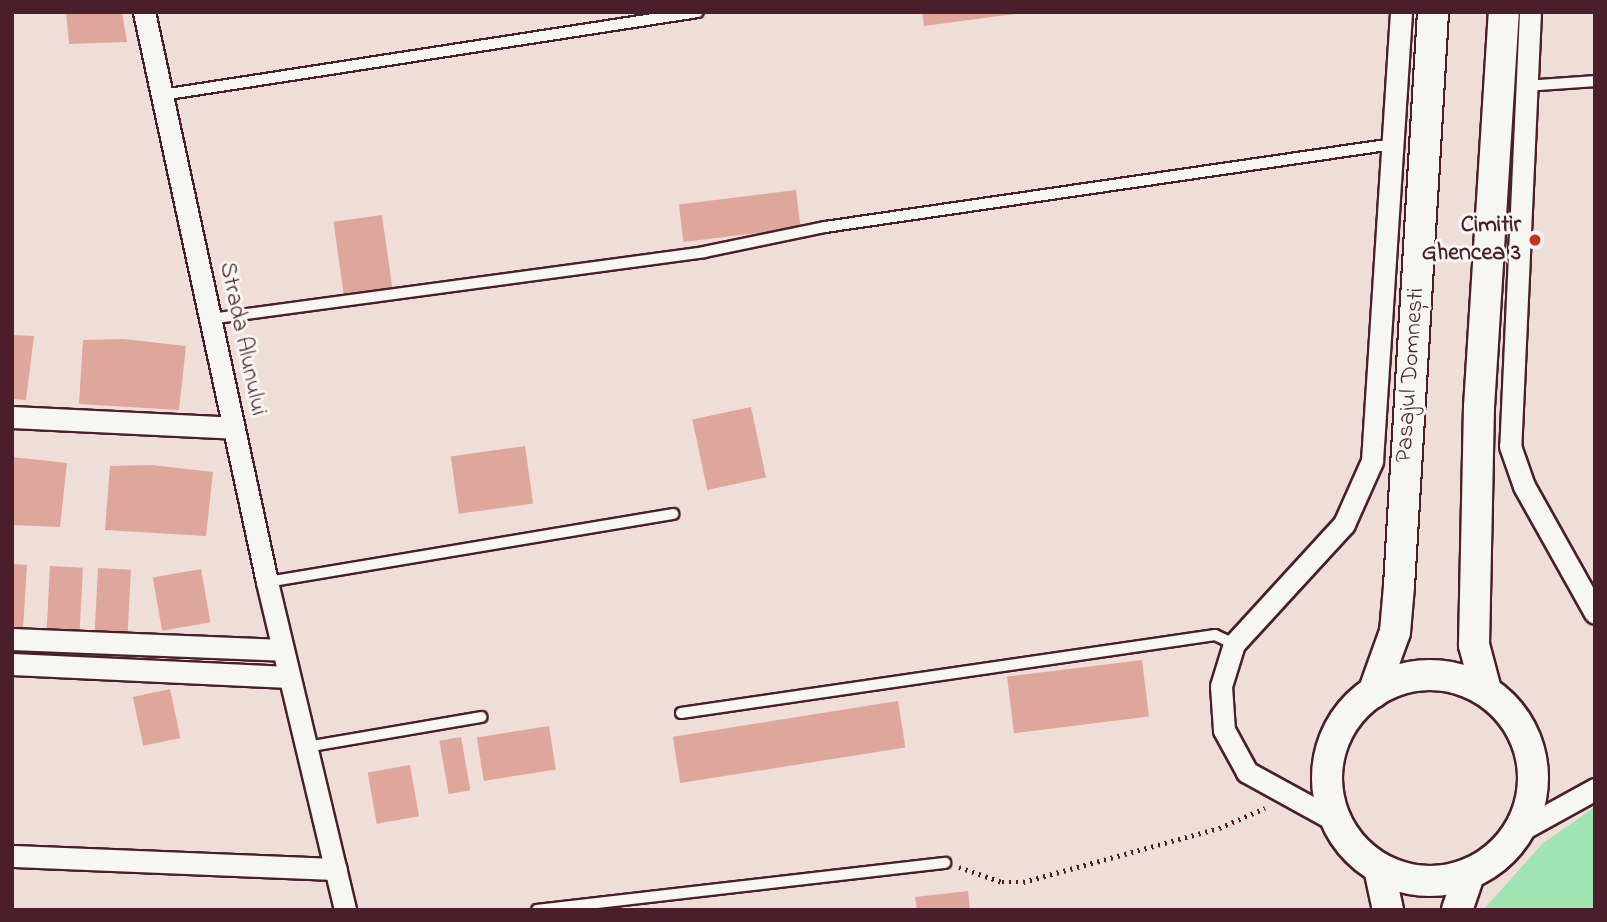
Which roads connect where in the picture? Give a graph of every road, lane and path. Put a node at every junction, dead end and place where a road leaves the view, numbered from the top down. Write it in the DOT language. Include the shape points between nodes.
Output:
graph roads {
  1 [pos="144,12"];
  2 [pos="698,12"];
  3 [pos="1401,12"];
  4 [pos="1433,12"];
  5 [pos="1504,12"];
  6 [pos="1530,12"];
  7 [pos="1595,81"];
  8 [pos="1526,86"];
  9 [pos="162,95"];
  10 [pos="1393,144"];
  11 [pos="210,319"];
  12 [pos="12,417"];
  13 [pos="234,428"];
  14 [pos="673,514"];
  15 [pos="267,582"];
  16 [pos="1595,613"];
  17 [pos="12,639"];
  18 [pos="1234,645"];
  19 [pos="283,650"];
  20 [pos="12,664"];
  21 [pos="289,677"];
  22 [pos="1486,691"];
  23 [pos="1373,693"];
  24 [pos="681,713"];
  25 [pos="481,717"];
  26 [pos="306,747"];
  27 [pos="1595,789"];
  28 [pos="1287,799"];
  29 [pos="1336,821"];
  30 [pos="1519,831"];
  31 [pos="12,856"];
  32 [pos="945,863"];
  33 [pos="1379,868"];
  34 [pos="336,869"];
  35 [pos="1470,873"];
  36 [pos="345,910"];
  37 [pos="537,910"];
  38 [pos="1388,910"];
  39 [pos="1457,910"];
  1 -- 9 [label="street, Strada Alunului"];
  2 -- 9 [label="lane"];
  3 -- 10 [label="street"];
  4 -- 23 [label="main road, Pasajul Domnești" via="1395,632"];
  5 -- 22 [label="main road" via="1479,407 1474,645"];
  6 -- 8 [label="street"];
  7 -- 8 [label="lane"];
  8 -- 16 [label="street" via="1510,446 1524,486"];
  9 -- 11 [label="street, Strada Alunului"];
  10 -- 11 [label="lane" via="825,227 704,252"];
  10 -- 18 [label="street" via="1373,461 1344,524"];
  11 -- 13 [label="street, Strada Alunului"];
  12 -- 13 [label="street"];
  13 -- 15 [label="street, Strada Alunului"];
  14 -- 15 [label="lane"];
  15 -- 19 [label="street, Strada Alunului"];
  17 -- 19 [label="street"];
  18 -- 24 [label="lane" via="1215,635"];
  18 -- 28 [label="street" via="1221,686 1224,730 1247,772"];
  19 -- 21 [label="street, Strada Alunului"];
  20 -- 21 [label="street"];
  21 -- 26 [label="street, Strada Alunului"];
  22 -- 23 [label="main road" via="1436,674 1409,676"];
  22 -- 30 [label="main road" via="1514,718 1531,754 1530,807"];
  23 -- 29 [label="main road" via="1345,719 1333,743 1327,769"];
  25 -- 26 [label="lane"];
  26 -- 34 [label="street, Strada Alunului"];
  27 -- 30 [label="street"];
  28 -- 29 [label="street"];
  28 -- 32 [label="path" via="1219,828 1023,882 1002,883"];
  29 -- 33 [label="main road"];
  30 -- 35 [label="main road"];
  31 -- 34 [label="street"];
  32 -- 37 [label="lane"];
  33 -- 35 [label="main road" via="1408,879"];
  33 -- 38 [label="main road"];
  34 -- 36 [label="street, Strada Alunului"];
  35 -- 39 [label="main road"];
}
